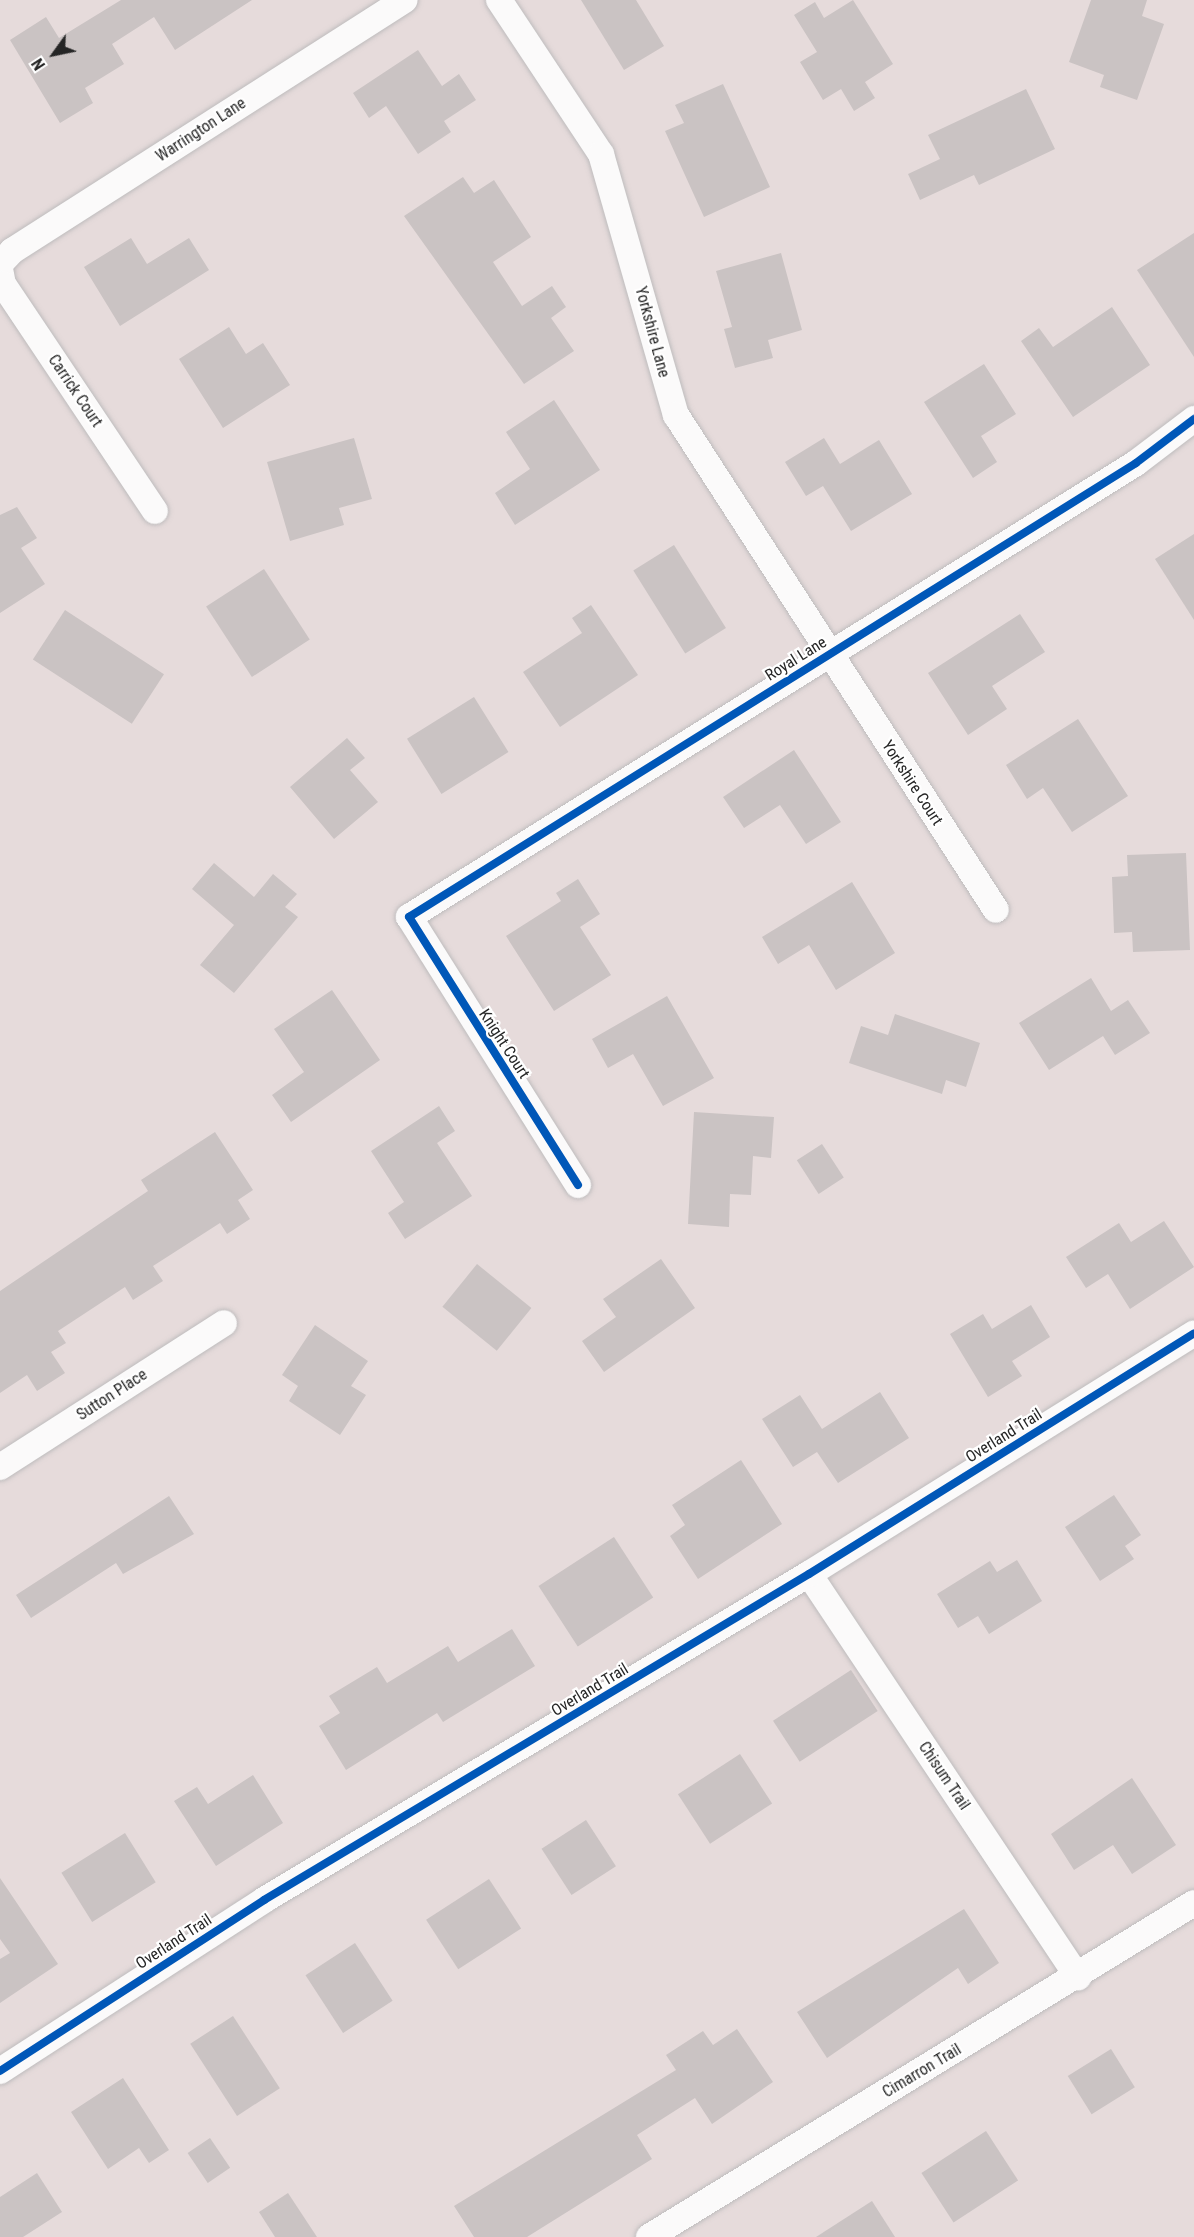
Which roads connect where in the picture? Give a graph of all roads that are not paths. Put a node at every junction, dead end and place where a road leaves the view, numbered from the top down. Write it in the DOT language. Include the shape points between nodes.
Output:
graph roads {
  1 [pos="405,0"];
  2 [pos="499,0"];
  3 [pos="0,266"];
  4 [pos="1194,419"];
  5 [pos="155,511"];
  6 [pos="827,655"];
  7 [pos="996,910"];
  8 [pos="409,917"];
  9 [pos="578,1185"];
  10 [pos="224,1323"];
  11 [pos="1194,1333"];
  12 [pos="0,1467"];
  13 [pos="809,1574"];
  14 [pos="1194,1903"];
  15 [pos="1078,1977"];
  16 [pos="0,2071"];
  17 [pos="649,2237"];
  1 -- 3 [label="street, Warrington Lane" via="12,251"];
  2 -- 6 [label="street, Yorkshire Lane" via="601,153 676,415"];
  3 -- 5 [label="street, Carrick Court" via="3,284"];
  4 -- 6 [label="street, Royal Lane" via="1136,463"];
  6 -- 7 [label="street, Yorkshire Court"];
  6 -- 8 [label="street, Royal Lane"];
  8 -- 9 [label="street, Knight Court"];
  10 -- 12 [label="street, Sutton Place"];
  11 -- 13 [label="street, Overland Trail"];
  13 -- 15 [label="street, Chisum Trail"];
  13 -- 16 [label="street, Overland Trail" via="264,1900"];
  14 -- 15 [label="street, Cimarron Trail"];
  15 -- 17 [label="street, Cimarron Trail"];
}
